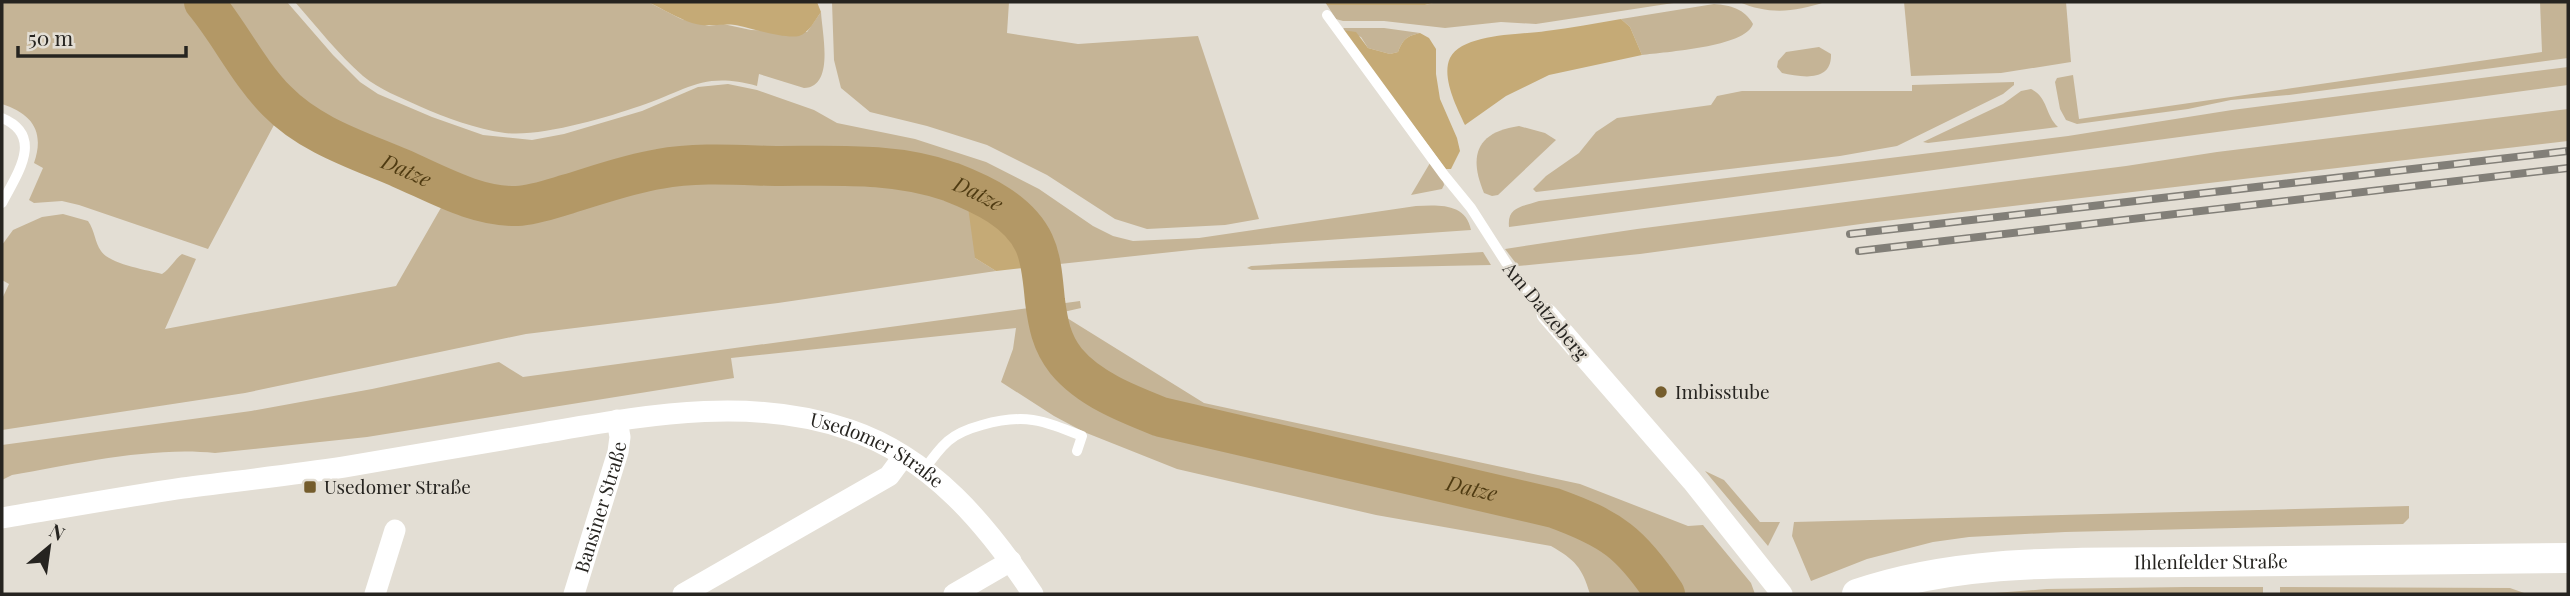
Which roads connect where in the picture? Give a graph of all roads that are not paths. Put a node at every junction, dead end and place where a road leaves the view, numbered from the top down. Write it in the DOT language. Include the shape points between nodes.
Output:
graph roads {
  1 [pos="1327,15"];
  2 [pos="2,118"];
  3 [pos="2,203"];
  4 [pos="1547,314"];
  5 [pos="617,420"];
  6 [pos="1077,451"];
  7 [pos="904,457"];
  8 [pos="924,470"];
  9 [pos="2,518"];
  10 [pos="395,530"];
  11 [pos="2568,558"];
  12 [pos="1011,561"];
  13 [pos="712,588"];
  14 [pos="375,594"];
  15 [pos="574,594"];
  16 [pos="683,594"];
  17 [pos="954,594"];
  18 [pos="1033,594"];
  19 [pos="1782,594"];
  20 [pos="1857,594"];
  1 -- 4 [label="lane, Am Datzeberg"];
  2 -- 3 [label="lane" via="19,129 26,148"];
  4 -- 19 [label="street, Am Datzeberg" via="1692,481"];
  5 -- 7 [label="street, Usedomer Straße" via="721,410 763,411 851,430"];
  5 -- 9 [label="street, Usedomer Straße"];
  5 -- 15 [label="street, Bansiner Straße" via="618,452"];
  6 -- 8 [label="lane" via="1082,436 1026,418 1005,419 972,427 949,440"];
  7 -- 8 [label="street, Usedomer Straße"];
  7 -- 13 [label="street" via="890,476"];
  8 -- 12 [label="street, Usedomer Straße" via="968,508"];
  10 -- 14 [label="street"];
  11 -- 20 [label="main road, Ihlenfelder Straße" via="2055,564 1963,569"];
  12 -- 17 [label="street"];
  12 -- 18 [label="street, Usedomer Straße"];
  13 -- 16 [label="street"];
}
